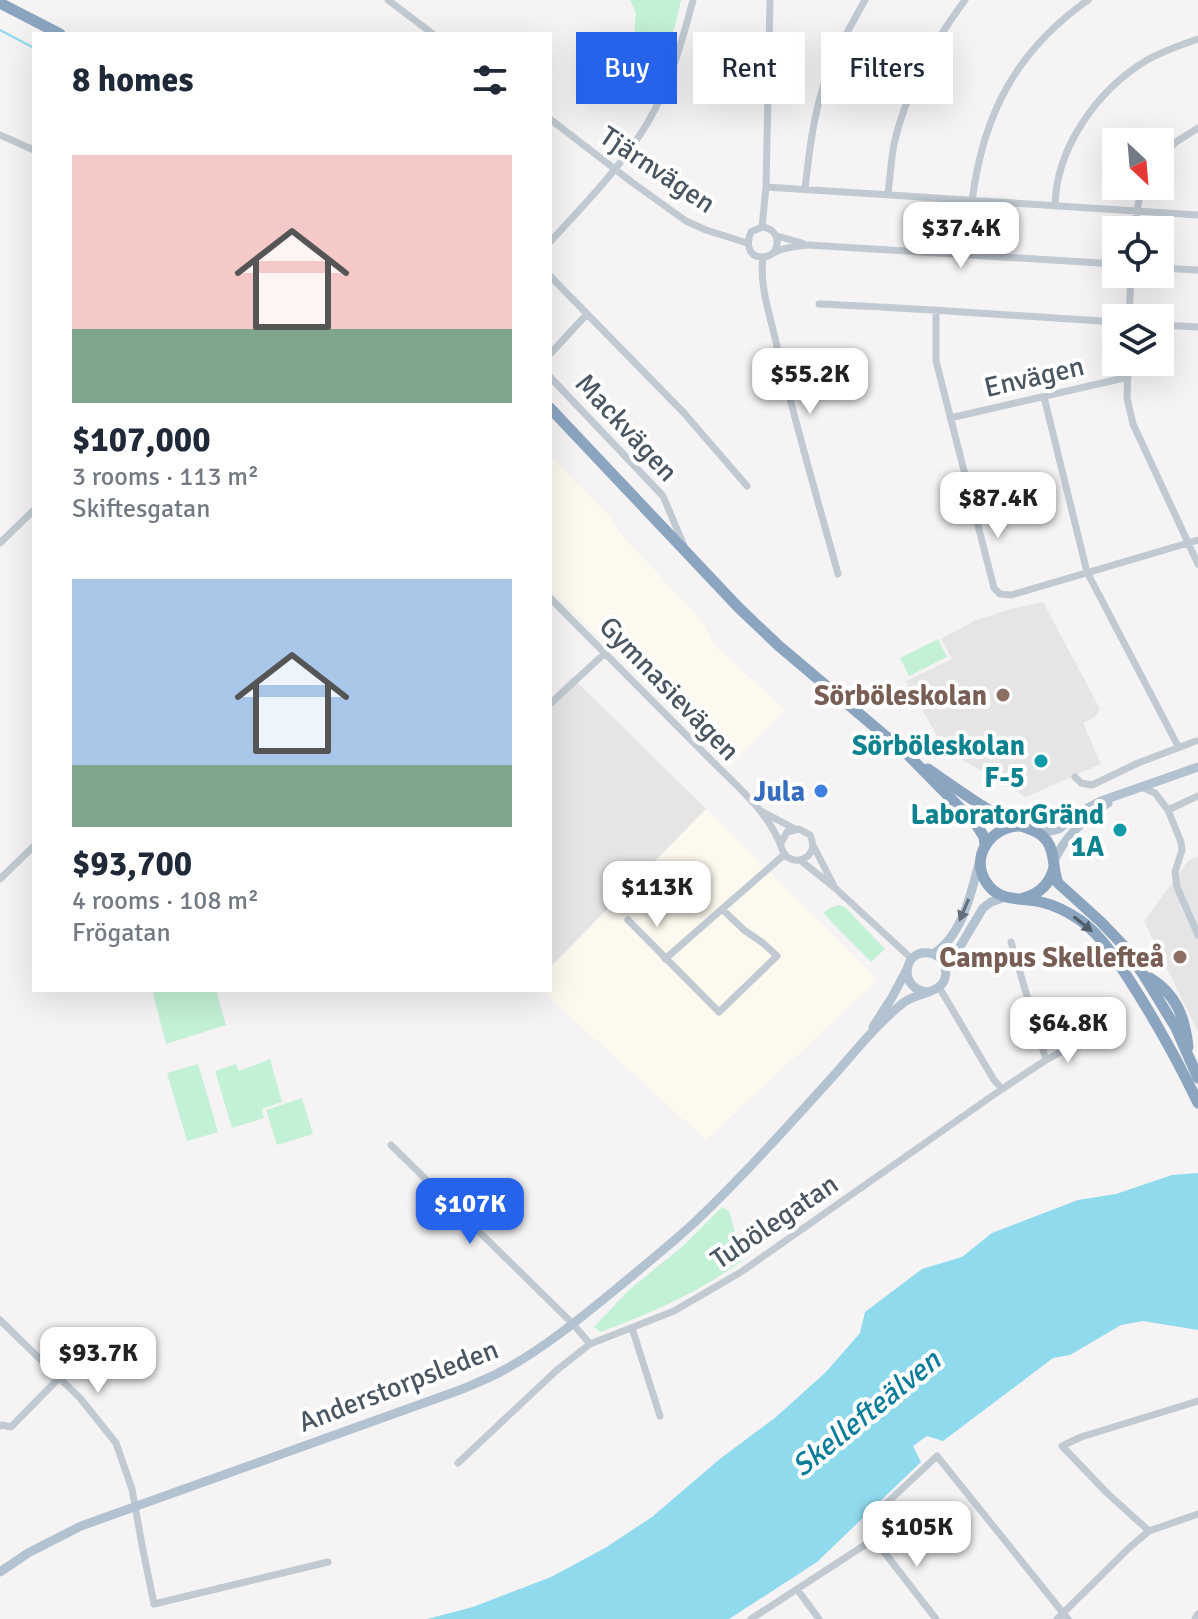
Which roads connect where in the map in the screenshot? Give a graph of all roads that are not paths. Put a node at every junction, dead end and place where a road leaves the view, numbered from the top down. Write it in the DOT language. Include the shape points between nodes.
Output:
graph roads {
  1 [pos="388,0"];
  2 [pos="693,0"];
  3 [pos="770,0"];
  4 [pos="865,0"];
  5 [pos="965,0"];
  6 [pos="1088,0"];
  7 [pos="0,3"];
  8 [pos="56,32"];
  9 [pos="430,32"];
  10 [pos="1198,39"];
  11 [pos="552,121"];
  12 [pos="1198,128"];
  13 [pos="0,135"];
  14 [pos="1174,144"];
  15 [pos="32,149"];
  16 [pos="615,169"];
  17 [pos="766,187"];
  18 [pos="805,189"];
  19 [pos="888,194"];
  20 [pos="1139,200"];
  21 [pos="972,201"];
  22 [pos="1055,206"];
  23 [pos="1136,211"];
  24 [pos="1198,215"];
  25 [pos="1135,216"];
  26 [pos="762,227"];
  27 [pos="777,236"];
  28 [pos="552,240"];
  29 [pos="747,243"];
  30 [pos="808,245"];
  31 [pos="774,252"];
  32 [pos="763,257"];
  33 [pos="1102,263"];
  34 [pos="1174,269"];
  35 [pos="1198,270"];
  36 [pos="552,278"];
  37 [pos="819,304"];
  38 [pos="936,311"];
  39 [pos="587,314"];
  40 [pos="1102,321"];
  41 [pos="1174,326"];
  42 [pos="1198,327"];
  43 [pos="552,352"];
  44 [pos="1128,377"];
  45 [pos="552,379"];
  46 [pos="1044,397"];
  47 [pos="552,410"];
  48 [pos="950,418"];
  49 [pos="747,486"];
  50 [pos="32,512"];
  51 [pos="1198,540"];
  52 [pos="0,543"];
  53 [pos="1188,543"];
  54 [pos="687,554"];
  55 [pos="1198,564"];
  56 [pos="1087,572"];
  57 [pos="838,574"];
  58 [pos="552,600"];
  59 [pos="605,653"];
  60 [pos="552,702"];
  61 [pos="1196,741"];
  62 [pos="1178,746"];
  63 [pos="908,755"];
  64 [pos="1198,767"];
  65 [pos="1075,777"];
  66 [pos="1136,789"];
  67 [pos="1198,796"];
  68 [pos="1168,810"];
  69 [pos="759,811"];
  70 [pos="1019,826"];
  71 [pos="795,829"];
  72 [pos="1040,833"];
  73 [pos="781,843"];
  74 [pos="985,845"];
  75 [pos="813,846"];
  76 [pos="32,848"];
  77 [pos="785,854"];
  78 [pos="981,858"];
  79 [pos="799,860"];
  80 [pos="1054,862"];
  81 [pos="0,879"];
  82 [pos="835,888"];
  83 [pos="1008,898"];
  84 [pos="722,909"];
  85 [pos="628,920"];
  86 [pos="1198,935"];
  87 [pos="1011,942"];
  88 [pos="933,954"];
  89 [pos="665,959"];
  90 [pos="911,961"];
  91 [pos="946,970"];
  92 [pos="934,990"];
  93 [pos="1122,1019"];
  94 [pos="857,1049"];
  95 [pos="1046,1060"];
  96 [pos="1198,1078"];
  97 [pos="1002,1089"];
  98 [pos="1198,1103"];
  99 [pos="391,1145"];
  100 [pos="0,1320"];
  101 [pos="573,1324"];
  102 [pos="632,1328"];
  103 [pos="590,1344"];
  104 [pos="59,1378"];
  105 [pos="1198,1401"];
  106 [pos="660,1416"];
  107 [pos="0,1426"];
  108 [pos="458,1463"];
  109 [pos="136,1506"];
  110 [pos="1198,1514"];
  111 [pos="1149,1531"];
  112 [pos="874,1539"];
  113 [pos="328,1562"];
  114 [pos="0,1572"];
  115 [pos="797,1589"];
  116 [pos="1063,1617"];
  117 [pos="751,1619"];
  118 [pos="819,1619"];
  119 [pos="936,1619"];
  1 -- 9 [label="street"];
  2 -- 16 [label="street" via="667,82"];
  3 -- 17 [label="street"];
  4 -- 18 [label="street" via="824,84"];
  5 -- 19 [label="street" via="925,62 905,109"];
  6 -- 21 [label="street" via="1048,32 998,103 977,162"];
  7 -- 8 [label="highway"];
  10 -- 22 [label="street" via="1147,60 1106,93 1066,155"];
  11 -- 16 [label="street, Tjärnvägen"];
  12 -- 14 [label="street"];
  13 -- 15 [label="street"];
  16 -- 28 [label="street"];
  16 -- 29 [label="street, Tjärnvägen" via="686,221"];
  17 -- 18 [label="street"];
  17 -- 26 [label="street"];
  18 -- 19 [label="street"];
  19 -- 21 [label="street"];
  20 -- 23 [label="street"];
  21 -- 22 [label="street"];
  22 -- 23 [label="street"];
  23 -- 24 [label="street"];
  23 -- 25 [label="street"];
  26 -- 27 [label="street"];
  26 -- 29 [label="street" via="749,234"];
  27 -- 30 [label="street"];
  27 -- 31 [label="street"];
  29 -- 32 [label="street" via="753,254"];
  30 -- 31 [label="street"];
  30 -- 33 [label="street"];
  31 -- 32 [label="street"];
  32 -- 57 [label="street" via="762,277 778,349"];
  34 -- 35 [label="street"];
  36 -- 39 [label="street"];
  37 -- 38 [label="street"];
  38 -- 40 [label="street"];
  38 -- 48 [label="street" via="936,361"];
  39 -- 43 [label="street, Mackvägen"];
  39 -- 49 [label="street"];
  41 -- 42 [label="street"];
  44 -- 46 [label="street, Envägen"];
  44 -- 53 [label="street" via="1133,424"];
  45 -- 54 [label="street, Mackvägen" via="663,496"];
  46 -- 48 [label="street, Envägen"];
  46 -- 56 [label="street"];
  47 -- 54 [label="highway"];
  48 -- 56 [label="street" via="994,588 1011,595"];
  50 -- 52 [label="street"];
  51 -- 53 [label="street"];
  53 -- 55 [label="street"];
  53 -- 56 [label="street"];
  54 -- 63 [label="highway" via="779,646"];
  56 -- 62 [label="street"];
  58 -- 59 [label="street, Gymnasievägen"];
  59 -- 60 [label="street"];
  59 -- 69 [label="street, Gymnasievägen"];
  61 -- 62 [label="street"];
  62 -- 65 [label="street" via="1096,784 1086,785"];
  63 -- 70 [label="highway"];
  63 -- 74 [label="highway" via="976,824"];
  64 -- 66 [label="main road"];
  66 -- 68 [label="street" via="1155,793"];
  66 -- 72 [label="main road" via="1091,806 1059,829"];
  66 -- 80 [label="main road" via="1092,814 1065,841"];
  67 -- 68 [label="street"];
  68 -- 86 [label="street" via="1182,850 1177,887"];
  69 -- 71 [label="street, Gymnasievägen"];
  69 -- 73 [label="street, Gymnasievägen"];
  70 -- 72 [label="highway"];
  70 -- 74 [label="highway" via="999,830"];
  71 -- 73 [label="street"];
  71 -- 75 [label="street" via="807,832"];
  72 -- 80 [label="highway"];
  73 -- 77 [label="street"];
  74 -- 78 [label="highway"];
  75 -- 79 [label="street"];
  75 -- 82 [label="street"];
  76 -- 81 [label="street"];
  77 -- 79 [label="street"];
  77 -- 84 [label="street"];
  78 -- 83 [label="highway" via="986,882"];
  78 -- 88 [label="main road, one-way" via="959,922"];
  79 -- 82 [label="street"];
  80 -- 83 [label="highway" via="1049,881 1039,892"];
  80 -- 96 [label="highway" via="1058,883 1177,1004"];
  82 -- 90 [label="street"];
  83 -- 91 [label="main road" via="983,908"];
  83 -- 98 [label="highway, one-way" via="1057,907 1101,939 1146,1005"];
  84 -- 89 [label="street"];
  84 -- 89 [label="street" via="777,956 719,1012"];
  85 -- 89 [label="street"];
  87 -- 95 [label="street"];
  88 -- 90 [label="main road"];
  88 -- 91 [label="main road"];
  90 -- 92 [label="main road" via="910,983 920,991"];
  90 -- 94 [label="main road, Anderstorpsleden"];
  91 -- 92 [label="main road"];
  92 -- 94 [label="main road, Anderstorpsleden" via="902,1003"];
  92 -- 97 [label="street"];
  93 -- 95 [label="street, Tubölegatan"];
  94 -- 101 [label="main road, Anderstorpsleden" via="733,1185"];
  95 -- 97 [label="street, Tubölegatan"];
  97 -- 102 [label="street, Tubölegatan" via="741,1272 674,1311"];
  99 -- 101 [label="street"];
  100 -- 104 [label="street"];
  101 -- 103 [label="street"];
  101 -- 109 [label="main road, Anderstorpsleden" via="502,1372 460,1390"];
  102 -- 103 [label="street, Tubölegatan"];
  102 -- 106 [label="street"];
  103 -- 108 [label="street, Tubölegatan"];
  104 -- 107 [label="street" via="11,1427"];
  104 -- 109 [label="street" via="116,1443"];
  105 -- 111 [label="street" via="1062,1446"];
  109 -- 113 [label="street" via="154,1604"];
  109 -- 114 [label="main road, Anderstorpsleden" via="81,1526"];
  110 -- 111 [label="street"];
  111 -- 116 [label="street"];
  112 -- 115 [label="street"];
  112 -- 116 [label="street" via="874,1515 937,1456"];
  112 -- 119 [label="street"];
  115 -- 117 [label="street"];
  115 -- 118 [label="street"];
}
